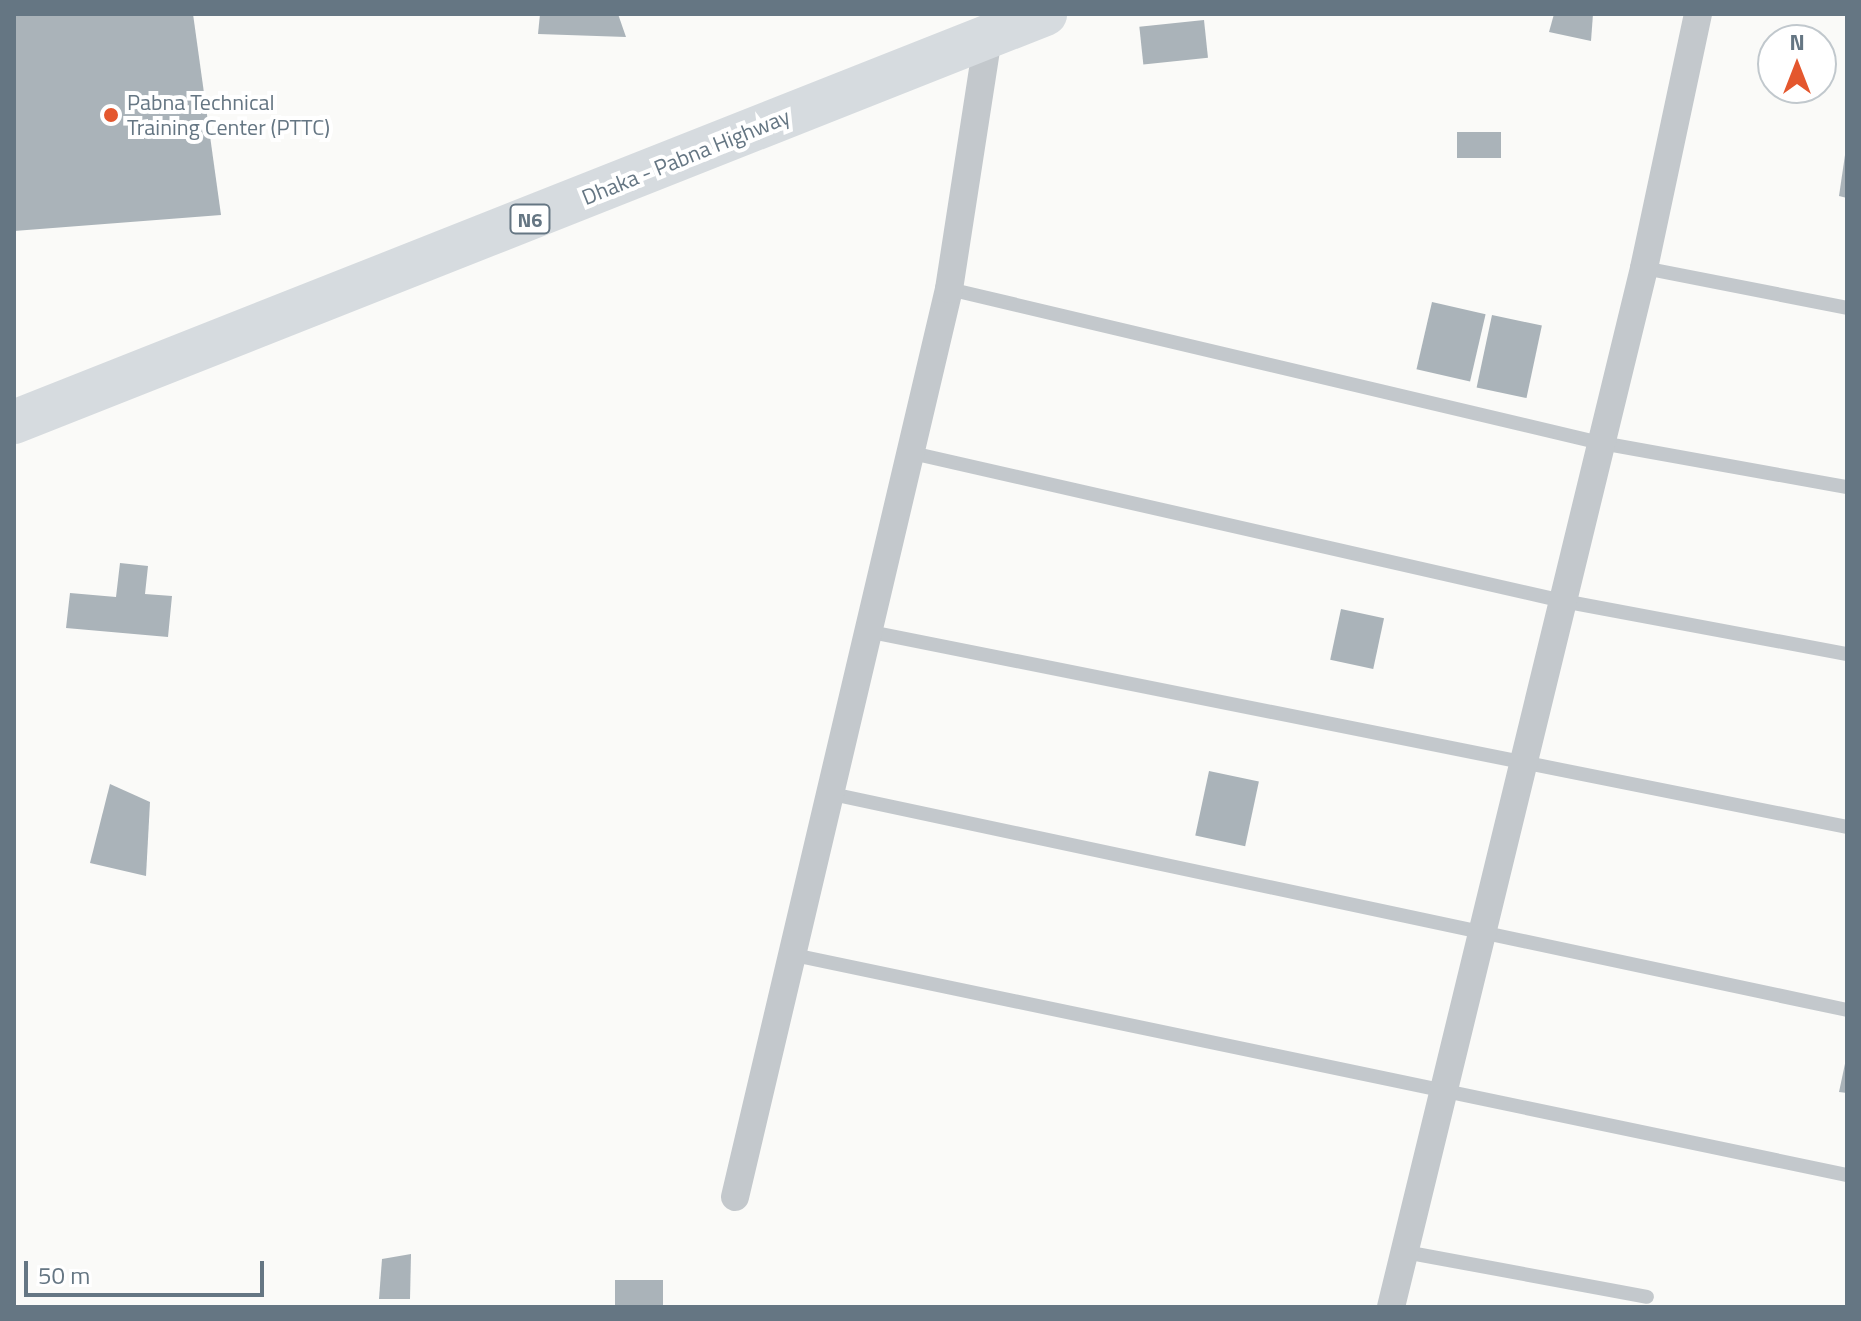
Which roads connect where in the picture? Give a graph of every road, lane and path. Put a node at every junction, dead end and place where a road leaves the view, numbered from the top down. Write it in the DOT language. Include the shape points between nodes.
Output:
graph roads {
  1 [pos="1045,14"];
  2 [pos="1698,14"];
  3 [pos="988,37"];
  4 [pos="1644,268"];
  5 [pos="949,289"];
  6 [pos="1847,308"];
  7 [pos="14,422"];
  8 [pos="1596,442"];
  9 [pos="912,453"];
  10 [pos="1847,487"];
  11 [pos="1563,601"];
  12 [pos="871,632"];
  13 [pos="1847,654"];
  14 [pos="1522,765"];
  15 [pos="832,794"];
  16 [pos="1847,827"];
  17 [pos="1483,934"];
  18 [pos="794,955"];
  19 [pos="1847,1010"];
  20 [pos="1442,1093"];
  21 [pos="1847,1175"];
  22 [pos="735,1197"];
  23 [pos="1405,1252"];
  24 [pos="1647,1297"];
  25 [pos="1391,1307"];
  1 -- 3 [label="highway, Dhaka - Pabna Highway / N6"];
  2 -- 4 [label="street"];
  3 -- 5 [label="street"];
  3 -- 7 [label="highway, Dhaka - Pabna Highway / N6"];
  4 -- 6 [label="lane"];
  4 -- 8 [label="street"];
  5 -- 8 [label="lane"];
  5 -- 9 [label="street"];
  8 -- 10 [label="lane"];
  8 -- 11 [label="street"];
  9 -- 11 [label="lane"];
  9 -- 12 [label="street"];
  11 -- 13 [label="lane"];
  11 -- 14 [label="street"];
  12 -- 14 [label="lane"];
  12 -- 15 [label="street"];
  14 -- 16 [label="lane"];
  14 -- 17 [label="street"];
  15 -- 17 [label="lane"];
  15 -- 18 [label="street"];
  17 -- 19 [label="lane"];
  17 -- 20 [label="street"];
  18 -- 20 [label="lane"];
  18 -- 22 [label="street"];
  20 -- 21 [label="lane"];
  20 -- 23 [label="street"];
  23 -- 24 [label="lane"];
  23 -- 25 [label="street"];
}
